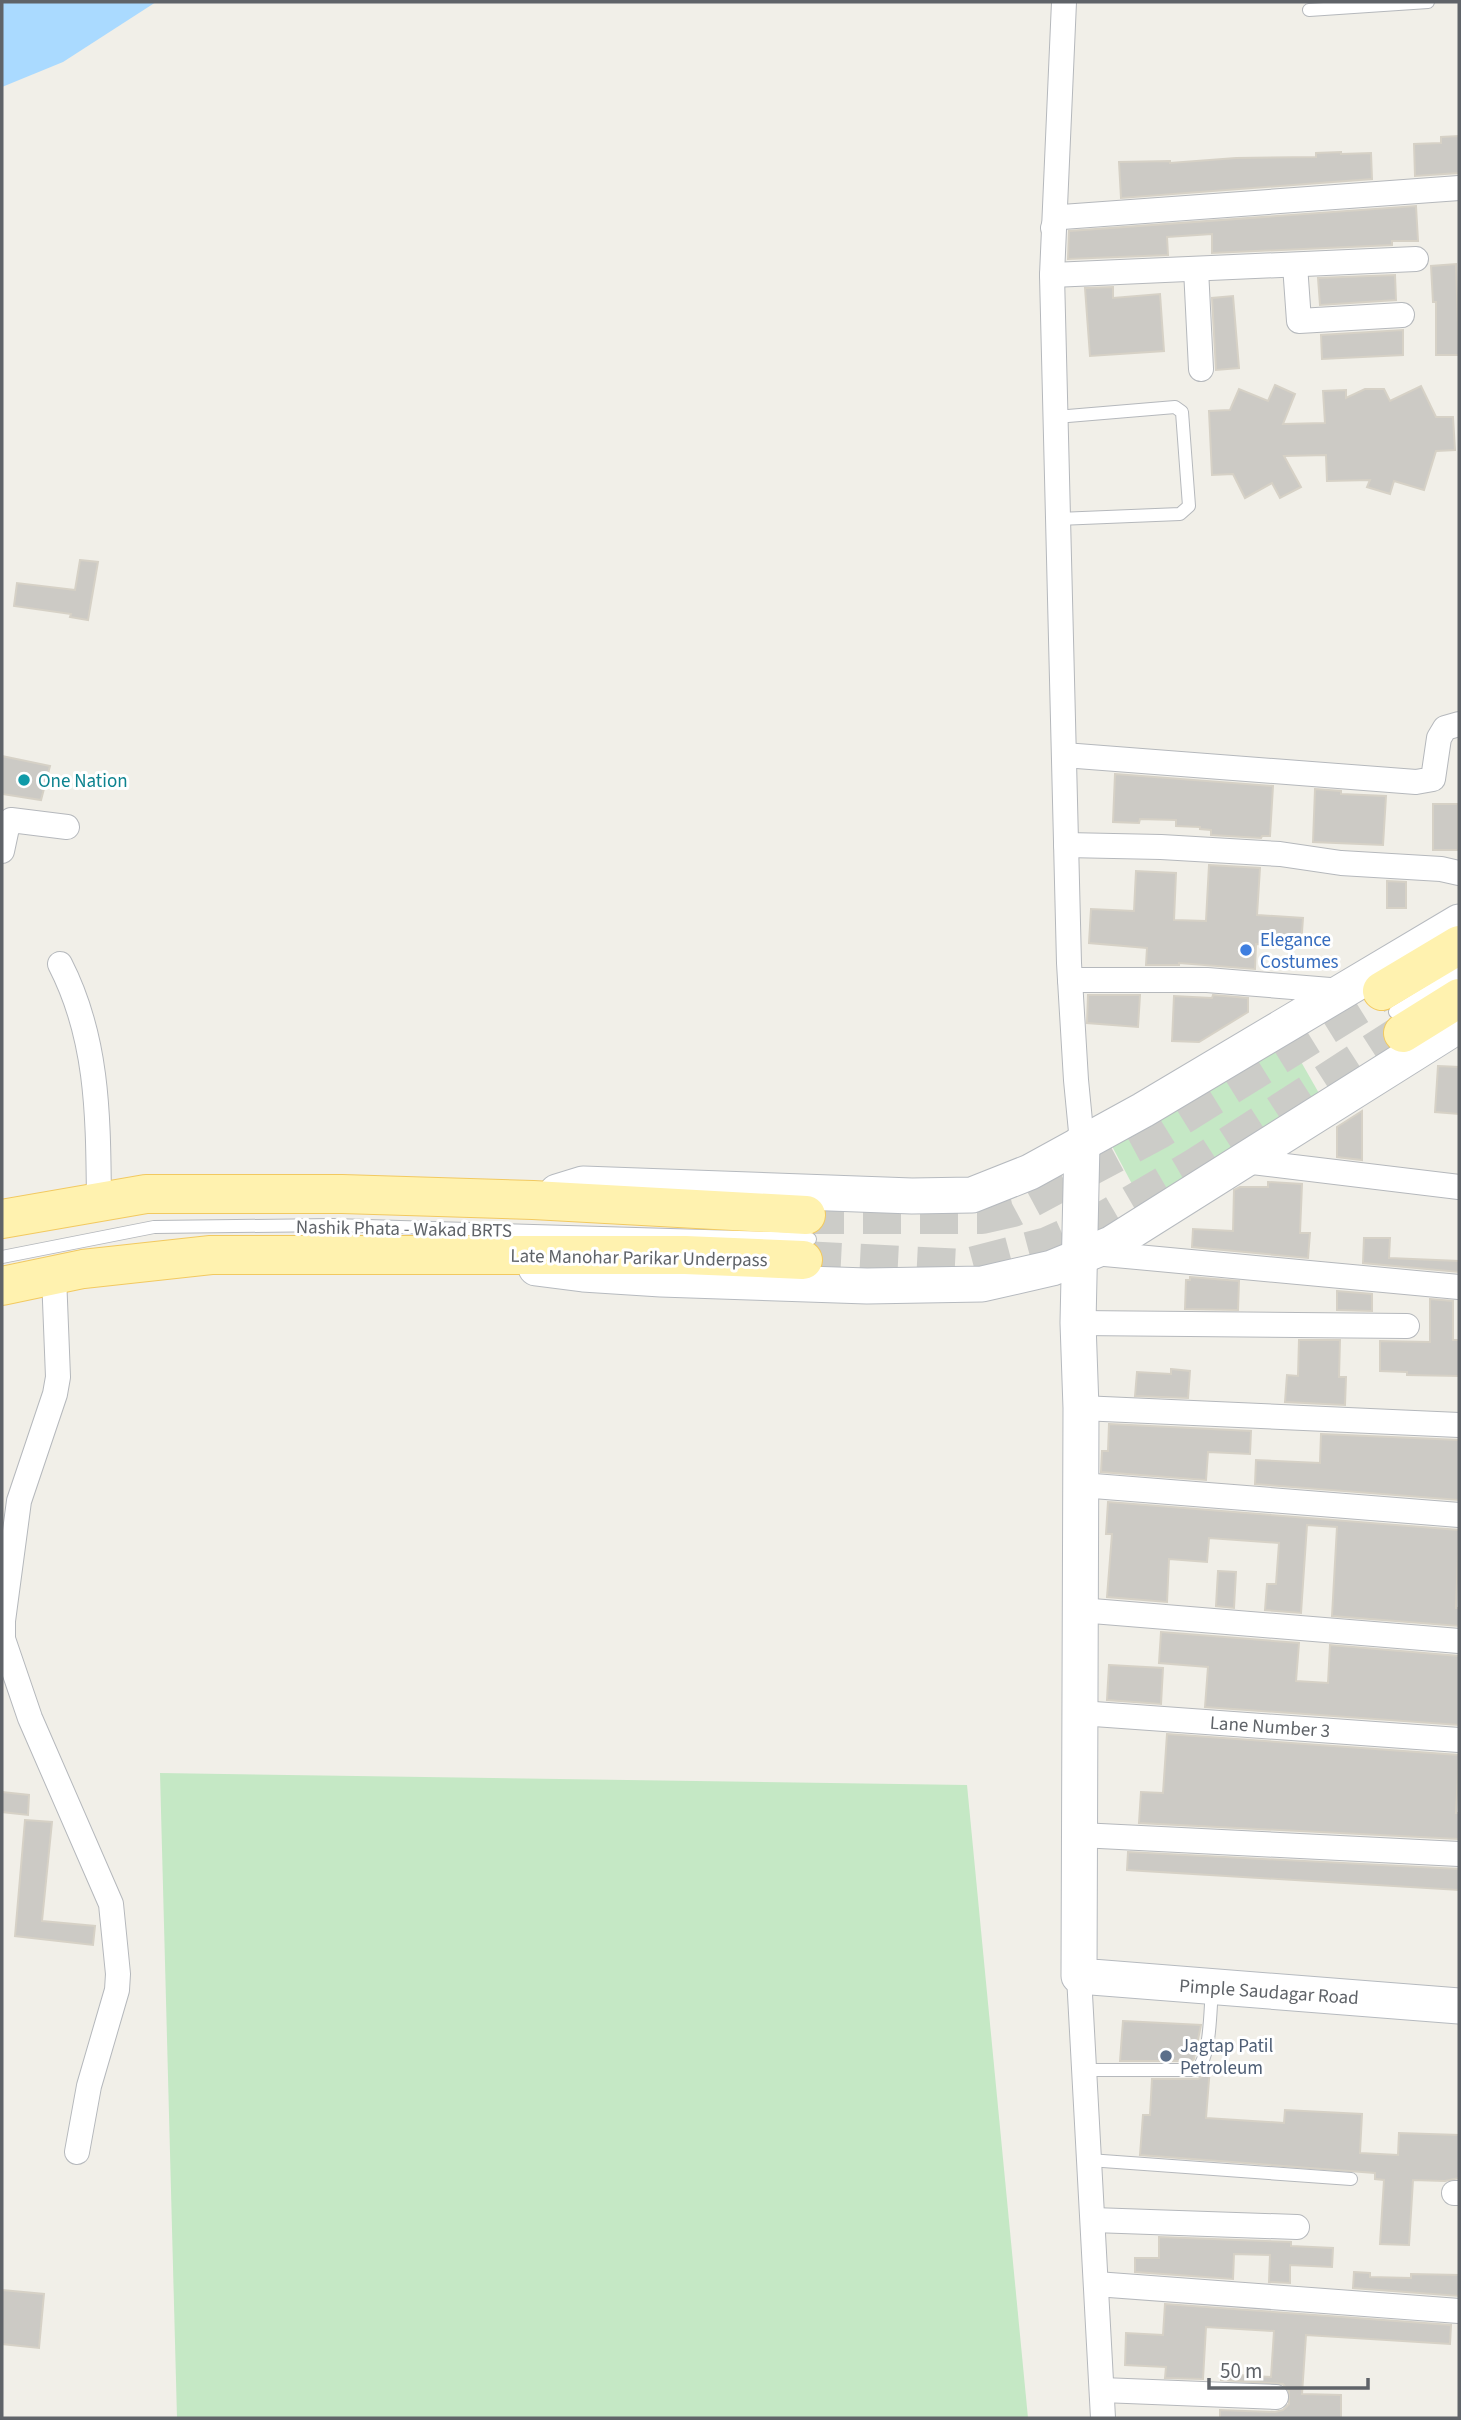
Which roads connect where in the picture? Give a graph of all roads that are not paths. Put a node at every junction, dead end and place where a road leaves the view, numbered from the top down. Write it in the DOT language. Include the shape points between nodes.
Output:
graph roads {
  1 [pos="1064,2"];
  2 [pos="1428,2"];
  3 [pos="1309,10"];
  4 [pos="1459,188"];
  5 [pos="1053,228"];
  6 [pos="1416,259"];
  7 [pos="1295,265"];
  8 [pos="1196,269"];
  9 [pos="1052,275"];
  10 [pos="1402,315"];
  11 [pos="1201,369"];
  12 [pos="1056,417"];
  13 [pos="1058,519"];
  14 [pos="1459,724"];
  15 [pos="1064,755"];
  16 [pos="67,827"];
  17 [pos="1066,845"];
  18 [pos="2,851"];
  19 [pos="1459,873"];
  20 [pos="1459,922"];
  21 [pos="1459,945"];
  22 [pos="60,964"];
  23 [pos="1459,973"];
  24 [pos="1070,980"];
  25 [pos="1459,998"];
  26 [pos="1381,1007"];
  27 [pos="1459,1026"];
  28 [pos="1082,1142"];
  29 [pos="1244,1161"];
  30 [pos="1459,1187"];
  31 [pos="533,1200"];
  32 [pos="99,1202"];
  33 [pos="2,1219"];
  34 [pos="806,1238"];
  35 [pos="475,1255"];
  36 [pos="1085,1255"];
  37 [pos="2,1257"];
  38 [pos="54,1276"];
  39 [pos="2,1286"];
  40 [pos="1459,1287"];
  41 [pos="1078,1323"];
  42 [pos="1408,1325"];
  43 [pos="1081,1408"];
  44 [pos="1459,1425"];
  45 [pos="1081,1485"];
  46 [pos="1459,1515"];
  47 [pos="5,1585"];
  48 [pos="1080,1610"];
  49 [pos="1459,1640"];
  50 [pos="1080,1713"];
  51 [pos="1459,1740"];
  52 [pos="1080,1835"];
  53 [pos="1459,1854"];
  54 [pos="1079,1976"];
  55 [pos="1212,1986"];
  56 [pos="1459,2006"];
  57 [pos="1084,2070"];
  58 [pos="77,2152"];
  59 [pos="1089,2160"];
  60 [pos="1351,2179"];
  61 [pos="1093,2220"];
  62 [pos="1297,2227"];
  63 [pos="1096,2284"];
  64 [pos="1459,2311"];
  65 [pos="1102,2390"];
  66 [pos="1276,2397"];
  67 [pos="1103,2418"];
  1 -- 5 [label="street"];
  2 -- 3 [label="lane"];
  4 -- 5 [label="street" via="1062,217"];
  5 -- 9 [label="street"];
  6 -- 7 [label="street"];
  7 -- 8 [label="street"];
  7 -- 10 [label="street" via="1299,321"];
  8 -- 9 [label="street"];
  8 -- 11 [label="street"];
  9 -- 12 [label="street"];
  12 -- 13 [label="street"];
  12 -- 13 [label="lane" via="1179,409 1189,506 1180,514"];
  13 -- 15 [label="street"];
  14 -- 15 [label="street" via="1445,728 1439,738 1433,779 1416,782"];
  15 -- 17 [label="street"];
  16 -- 18 [label="street" via="11,820"];
  17 -- 19 [label="street" via="1280,854"];
  17 -- 24 [label="street"];
  20 -- 26 [label="main road"];
  21 -- 26 [label="main road"];
  22 -- 32 [label="street" via="82,1016 94,1077"];
  23 -- 26 [label="lane"];
  24 -- 26 [label="street" via="1207,980 1306,990"];
  24 -- 28 [label="street"];
  25 -- 26 [label="main road"];
  26 -- 28 [label="main road"];
  27 -- 29 [label="main road"];
  28 -- 31 [label="main road" via="1030,1172 972,1195 583,1184"];
  28 -- 36 [label="main road"];
  29 -- 30 [label="street"];
  29 -- 36 [label="main road" via="1111,1244"];
  31 -- 32 [label="main road" via="146,1194"];
  31 -- 34 [label="main road"];
  32 -- 33 [label="main road"];
  34 -- 35 [label="main road, Late Manohar Parikar Underpass" via="685,1255"];
  34 -- 37 [label="lane, Nashik Phata - Wakad BRTS" via="333,1224 154,1227"];
  35 -- 36 [label="main road" via="583,1274 867,1286 982,1284 1052,1268"];
  35 -- 38 [label="main road, Late Manohar Parikar Underpass" via="211,1255"];
  36 -- 40 [label="street"];
  36 -- 41 [label="main road"];
  38 -- 39 [label="main road, Late Manohar Parikar Underpass"];
  38 -- 47 [label="street" via="58,1377 19,1501"];
  41 -- 42 [label="street"];
  41 -- 43 [label="main road"];
  43 -- 44 [label="street"];
  43 -- 45 [label="main road"];
  45 -- 46 [label="street"];
  45 -- 48 [label="main road"];
  47 -- 58 [label="street" via="4,1639 30,1718 111,1904 117,1990 89,2086"];
  48 -- 49 [label="street"];
  48 -- 50 [label="main road"];
  50 -- 51 [label="street, Lane Number 3"];
  50 -- 52 [label="main road"];
  52 -- 53 [label="street"];
  52 -- 54 [label="main road"];
  54 -- 55 [label="main road, Pimple Saudagar Road"];
  54 -- 57 [label="street"];
  55 -- 56 [label="main road, Pimple Saudagar Road"];
  55 -- 57 [label="lane" via="1207,2038 1197,2070"];
  57 -- 59 [label="street"];
  59 -- 60 [label="lane"];
  59 -- 61 [label="street"];
  61 -- 62 [label="street"];
  61 -- 63 [label="street"];
  63 -- 64 [label="street"];
  63 -- 65 [label="street"];
  65 -- 66 [label="street"];
  65 -- 67 [label="street"];
}
